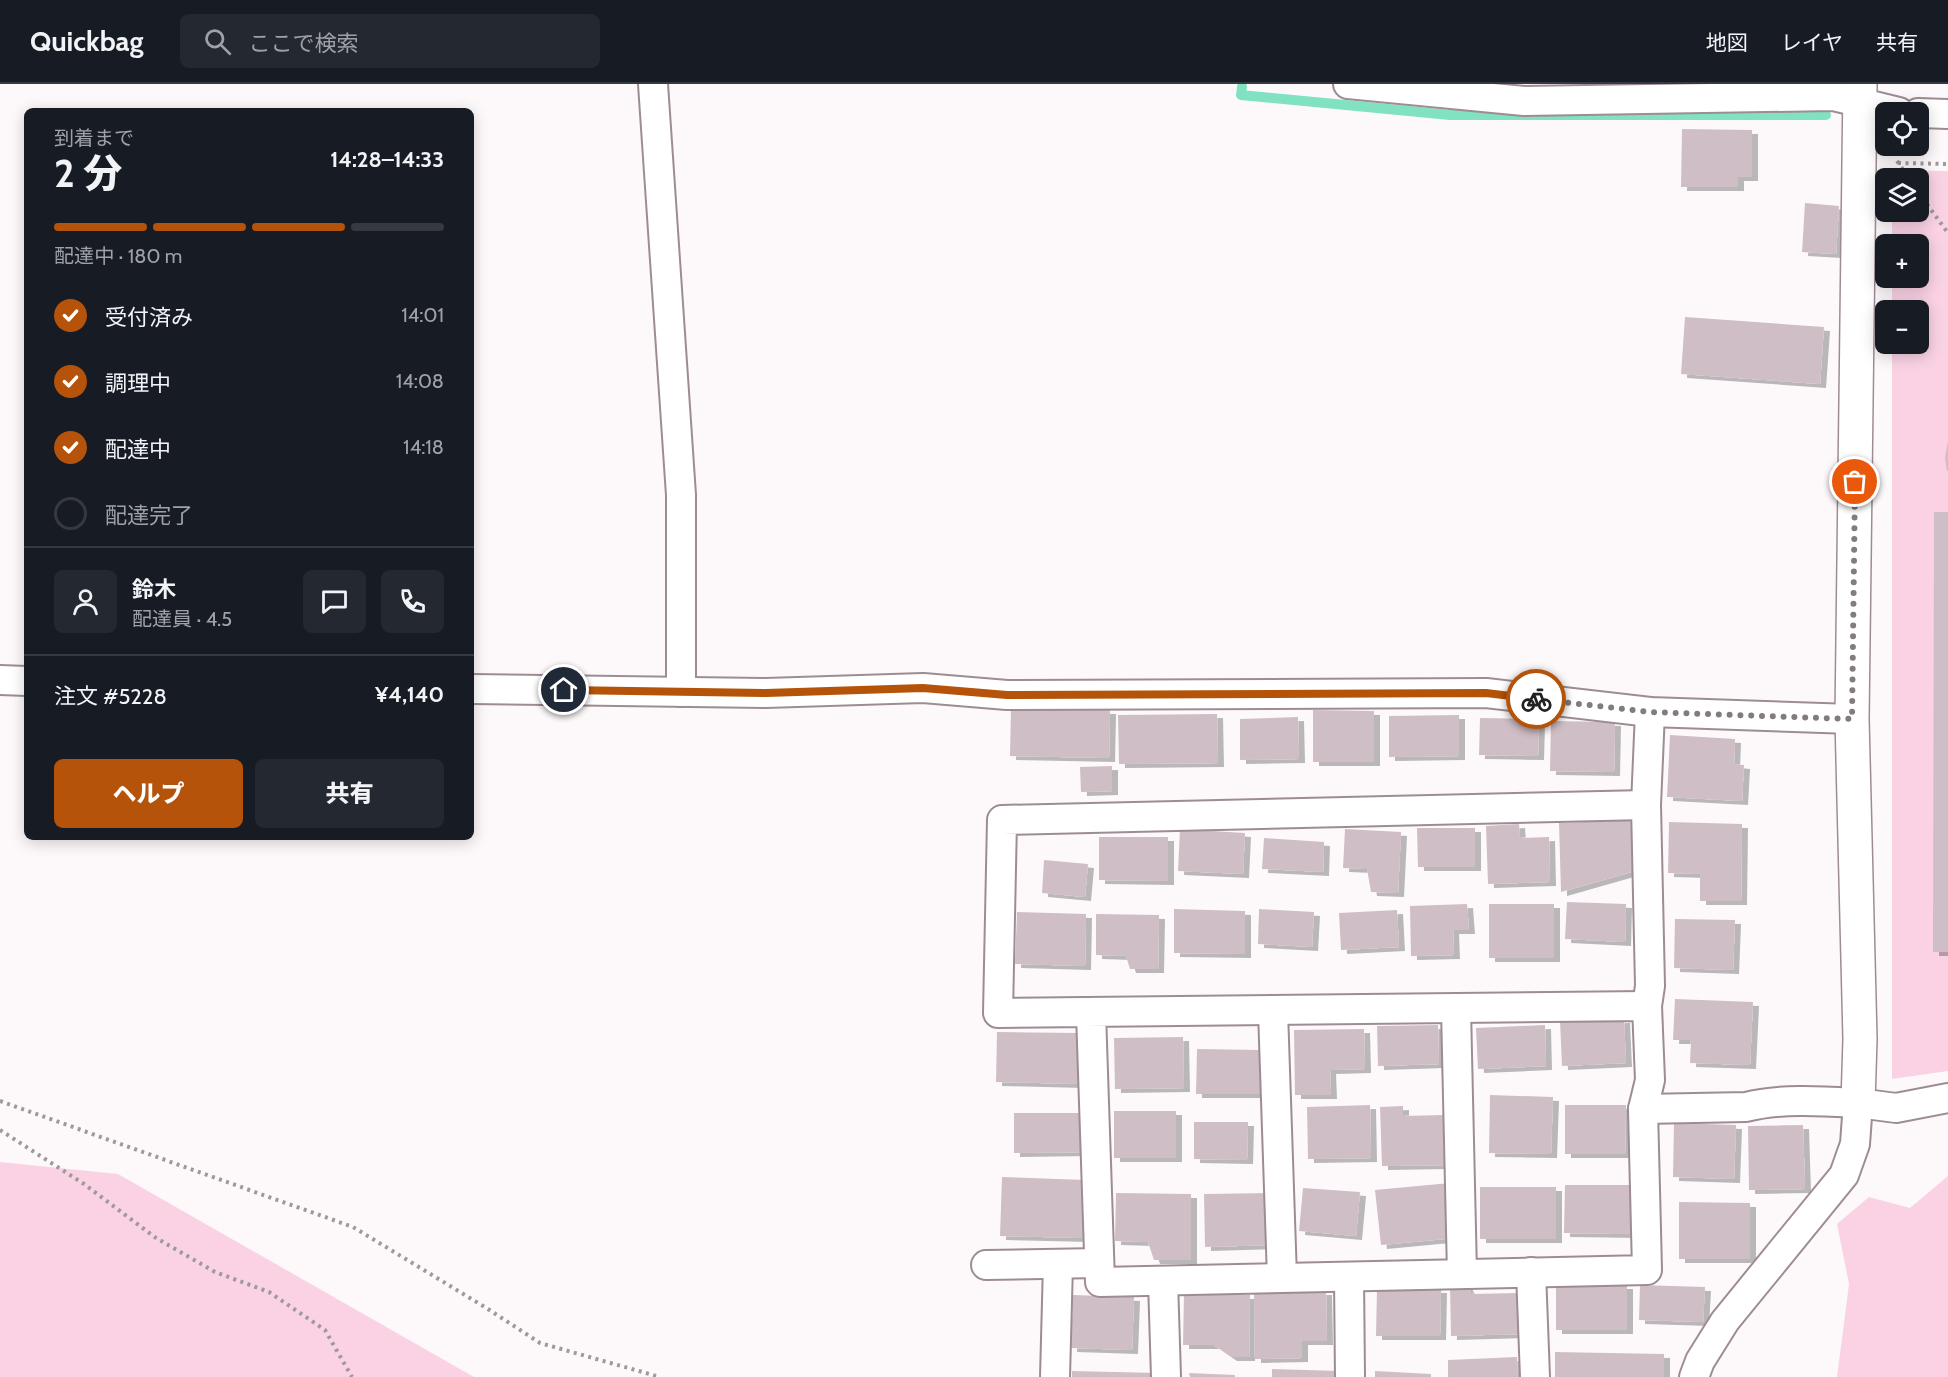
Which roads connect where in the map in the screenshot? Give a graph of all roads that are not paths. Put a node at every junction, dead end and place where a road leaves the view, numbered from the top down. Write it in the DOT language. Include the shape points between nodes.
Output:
graph roads {
  1 [pos="653,84"];
  2 [pos="1348,84"];
  3 [pos="1860,94"];
  4 [pos="1877,102"];
  5 [pos="1929,113"];
  6 [pos="1948,114"];
  7 [pos="0,680"];
  8 [pos="24,681"];
  9 [pos="474,688"];
  10 [pos="681,692"];
  11 [pos="1650,712"];
  12 [pos="1852,719"];
  13 [pos="1647,805"];
  14 [pos="1647,1006"];
  15 [pos="1456,1009"];
  16 [pos="1273,1011"];
  17 [pos="1091,1013"];
  18 [pos="1948,1098"];
  19 [pos="1858,1103"];
  20 [pos="1643,1109"];
  21 [pos="1099,1263"];
  22 [pos="1058,1264"];
  23 [pos="986,1265"];
  24 [pos="1531,1272"];
  25 [pos="1462,1274"];
  26 [pos="1349,1276"];
  27 [pos="1282,1278"];
  28 [pos="1163,1281"];
  29 [pos="1055,1377"];
  30 [pos="1166,1377"];
  31 [pos="1350,1377"];
  32 [pos="1535,1377"];
  33 [pos="1694,1377"];
  1 -- 10 [label="street" via="681,495"];
  2 -- 3 [label="street" via="1524,101"];
  3 -- 4 [label="street"];
  3 -- 12 [label="street"];
  5 -- 6 [label="street"];
  7 -- 8 [label="street"];
  9 -- 10 [label="street"];
  10 -- 11 [label="street" via="923,688 1007,695 1486,693"];
  11 -- 12 [label="street"];
  11 -- 13 [label="street"];
  12 -- 19 [label="street"];
  13 -- 14 [label="street"];
  13 -- 17 [label="street" via="1002,820 998,1014"];
  14 -- 15 [label="street"];
  14 -- 20 [label="street" via="1650,1080"];
  15 -- 16 [label="street"];
  15 -- 25 [label="street"];
  16 -- 17 [label="street"];
  16 -- 27 [label="street"];
  17 -- 21 [label="street"];
  18 -- 19 [label="street" via="1896,1108"];
  19 -- 20 [label="street"];
  19 -- 33 [label="street" via="1856,1144 1844,1175 1725,1321"];
  20 -- 24 [label="street" via="1647,1270"];
  21 -- 22 [label="street"];
  21 -- 28 [label="street" via="1100,1282"];
  22 -- 23 [label="street"];
  22 -- 29 [label="street"];
  24 -- 25 [label="street"];
  24 -- 32 [label="street"];
  25 -- 26 [label="street"];
  26 -- 27 [label="street"];
  26 -- 31 [label="street"];
  27 -- 28 [label="street"];
  28 -- 30 [label="street"];
}
